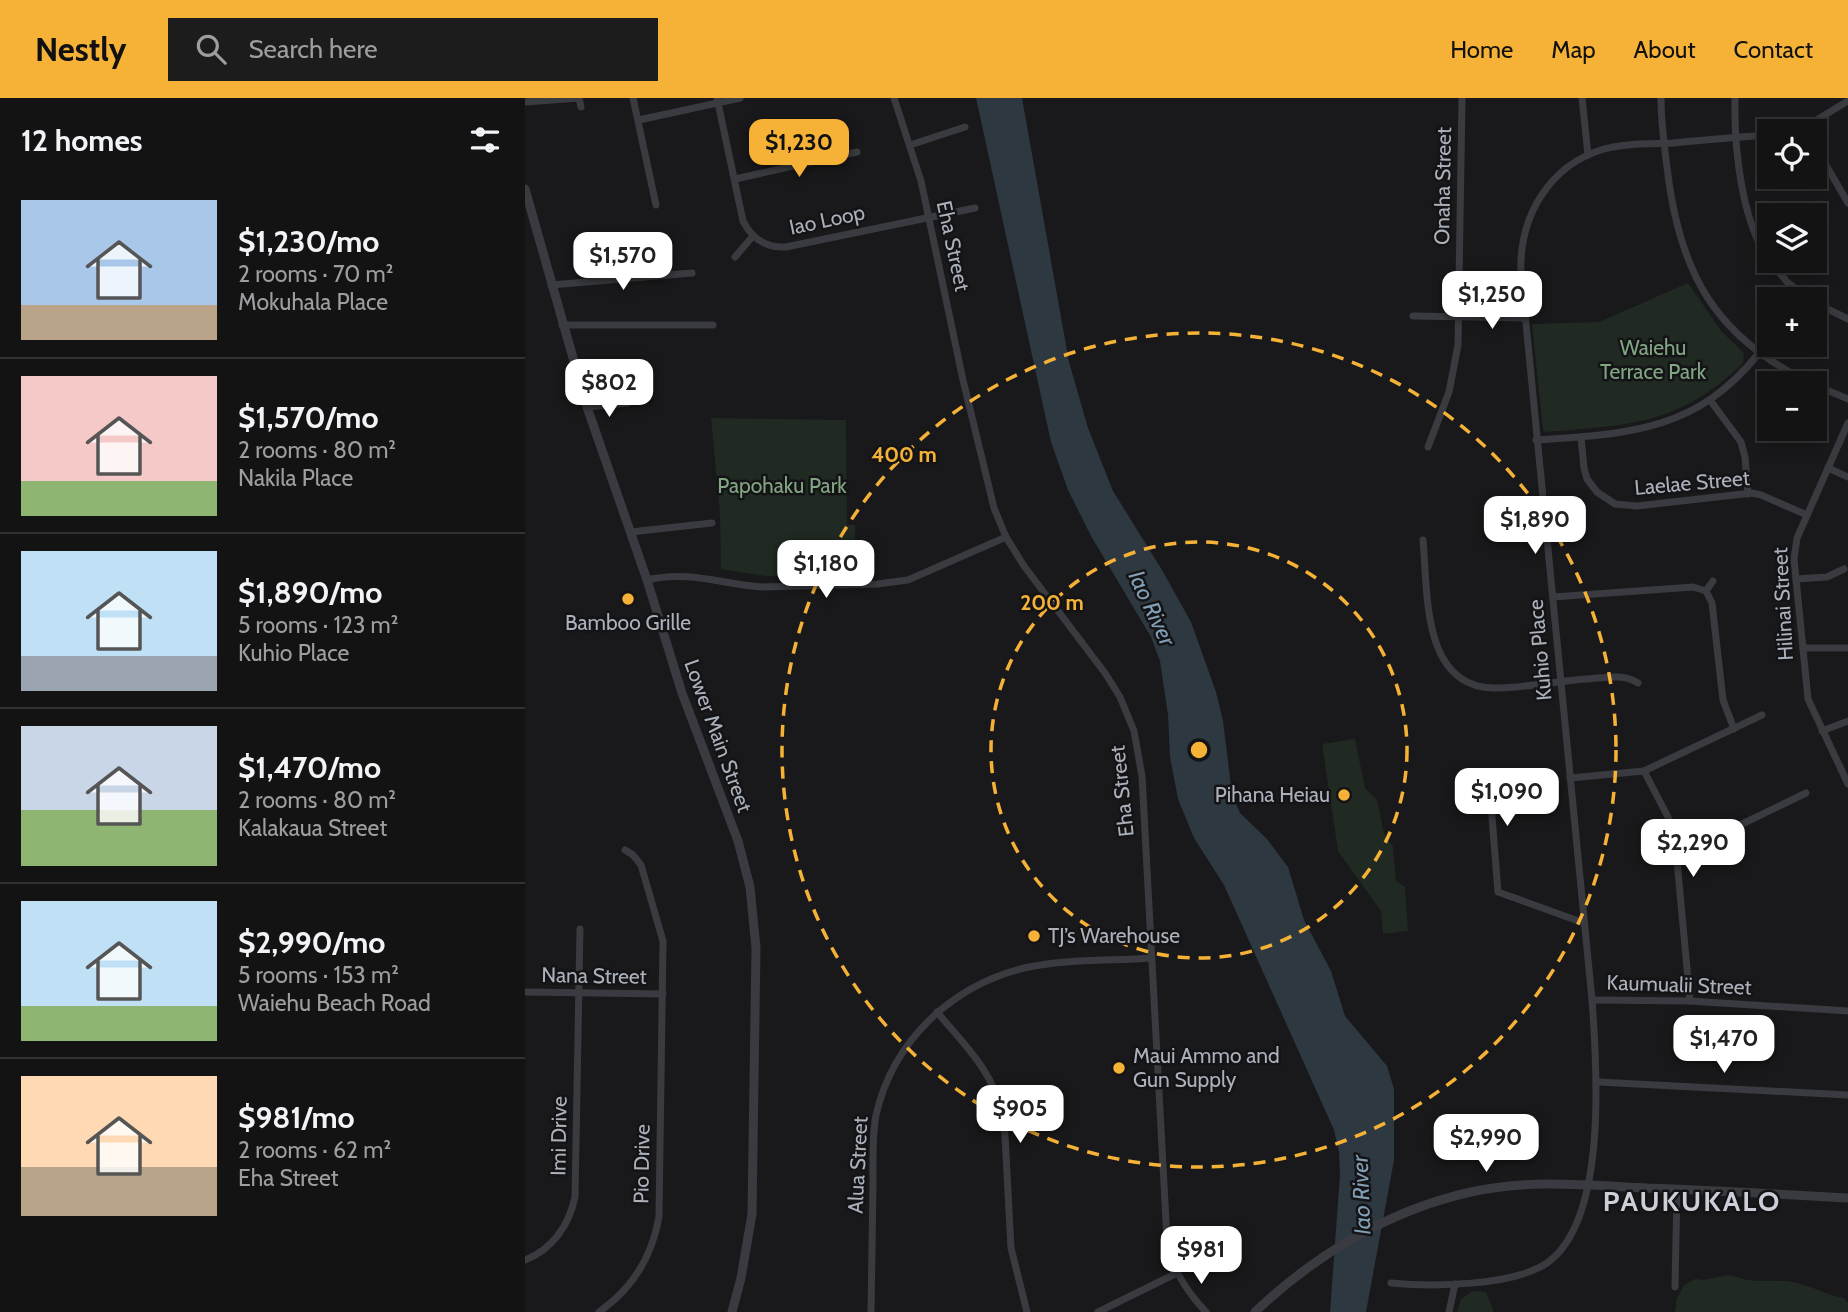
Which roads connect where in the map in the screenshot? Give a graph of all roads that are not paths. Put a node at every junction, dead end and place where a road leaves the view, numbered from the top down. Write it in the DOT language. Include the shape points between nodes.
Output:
graph roads {
  1 [pos="633,98"];
  2 [pos="740,98"];
  3 [pos="894,98"];
  4 [pos="1462,98"];
  5 [pos="1582,98"];
  6 [pos="1661,98"];
  7 [pos="1735,98"];
  8 [pos="717,100"];
  9 [pos="1848,101"];
  10 [pos="525,102"];
  11 [pos="581,107"];
  12 [pos="1820,119"];
  13 [pos="639,120"];
  14 [pos="965,127"];
  15 [pos="1757,136"];
  16 [pos="1737,138"];
  17 [pos="1664,143"];
  18 [pos="910,145"];
  19 [pos="857,152"];
  20 [pos="1588,155"];
  21 [pos="1827,167"];
  22 [pos="735,178"];
  23 [pos="525,189"];
  24 [pos="1848,203"];
  25 [pos="656,205"];
  26 [pos="975,208"];
  27 [pos="928,216"];
  28 [pos="753,236"];
  29 [pos="1757,240"];
  30 [pos="735,257"];
  31 [pos="692,273"];
  32 [pos="1780,273"];
  33 [pos="551,285"];
  34 [pos="1793,287"];
  35 [pos="1827,309"];
  36 [pos="1413,316"];
  37 [pos="1459,317"];
  38 [pos="1525,318"];
  39 [pos="1848,319"];
  40 [pos="562,325"];
  41 [pos="713,325"];
  42 [pos="1757,351"];
  43 [pos="1757,355"];
  44 [pos="1765,357"];
  45 [pos="1785,371"];
  46 [pos="1827,390"];
  47 [pos="1848,399"];
  48 [pos="1710,400"];
  49 [pos="628,403"];
  50 [pos="587,407"];
  51 [pos="1848,424"];
  52 [pos="1581,437"];
  53 [pos="1536,440"];
  54 [pos="1428,447"];
  55 [pos="1828,468"];
  56 [pos="1848,477"];
  57 [pos="1748,494"];
  58 [pos="1807,515"];
  59 [pos="712,523"];
  60 [pos="631,532"];
  61 [pos="1006,537"];
  62 [pos="1423,540"];
  63 [pos="1844,569"];
  64 [pos="1796,579"];
  65 [pos="647,580"];
  66 [pos="1713,581"];
  67 [pos="1706,591"];
  68 [pos="1553,597"];
  69 [pos="1803,648"];
  70 [pos="1848,648"];
  71 [pos="1561,680"];
  72 [pos="1639,683"];
  73 [pos="1762,715"];
  74 [pos="1848,721"];
  75 [pos="1734,729"];
  76 [pos="1822,731"];
  77 [pos="1644,771"];
  78 [pos="1481,775"];
  79 [pos="1570,778"];
  80 [pos="1848,784"];
  81 [pos="1806,793"];
  82 [pos="1677,845"];
  83 [pos="625,850"];
  84 [pos="1584,923"];
  85 [pos="580,929"];
  86 [pos="1151,958"];
  87 [pos="525,992"];
  88 [pos="580,992"];
  89 [pos="663,994"];
  90 [pos="1592,1000"];
  91 [pos="1690,1001"];
  92 [pos="1848,1011"];
  93 [pos="937,1012"];
  94 [pos="1598,1082"];
  95 [pos="1848,1095"];
  96 [pos="1587,1184"];
  97 [pos="1677,1189"];
  98 [pos="1848,1198"];
  99 [pos="525,1259"];
  100 [pos="1177,1273"];
  101 [pos="1391,1283"];
  102 [pos="1455,1284"];
  103 [pos="1675,1287"];
  104 [pos="599,1312"];
  105 [pos="732,1312"];
  106 [pos="871,1312"];
  107 [pos="1027,1312"];
  108 [pos="1098,1312"];
  109 [pos="1206,1312"];
  110 [pos="1255,1312"];
  111 [pos="1449,1312"];
  1 -- 13 [label="street"];
  2 -- 8 [label="street"];
  3 -- 18 [label="street, Eha Street"];
  4 -- 37 [label="street, Onaha Street"];
  5 -- 20 [label="street"];
  6 -- 17 [label="street"];
  7 -- 16 [label="street"];
  8 -- 13 [label="street"];
  8 -- 22 [label="street"];
  9 -- 12 [label="street"];
  10 -- 11 [label="street" via="579,98"];
  13 -- 25 [label="street"];
  14 -- 18 [label="street"];
  15 -- 16 [label="street, Kuhio Place"];
  16 -- 17 [label="street, Kuhio Place"];
  16 -- 29 [label="street" via="1745,205"];
  17 -- 20 [label="street, Kuhio Place" via="1615,146"];
  17 -- 42 [label="street" via="1671,205 1685,256 1710,302"];
  18 -- 27 [label="street, Eha Street"];
  19 -- 22 [label="street"];
  20 -- 38 [label="street, Kuhio Place" via="1548,186 1528,220 1520,259"];
  21 -- 24 [label="street"];
  22 -- 28 [label="street" via="743,220"];
  23 -- 33 [label="street, Lower Main Street"];
  26 -- 27 [label="street, Iao Loop"];
  27 -- 28 [label="street, Iao Loop" via="786,247 768,246"];
  27 -- 61 [label="street, Eha Street" via="963,380"];
  28 -- 30 [label="street"];
  31 -- 33 [label="street"];
  32 -- 34 [label="street"];
  33 -- 40 [label="street, Lower Main Street"];
  35 -- 39 [label="street"];
  36 -- 37 [label="street"];
  37 -- 38 [label="street"];
  37 -- 54 [label="street, Onaha Street" via="1453,376"];
  38 -- 53 [label="street, Kuhio Place"];
  40 -- 41 [label="street"];
  40 -- 50 [label="street, Lower Main Street"];
  43 -- 48 [label="street"];
  44 -- 45 [label="street"];
  46 -- 47 [label="street"];
  48 -- 52 [label="street" via="1650,427"];
  48 -- 57 [label="street" via="1741,442"];
  49 -- 50 [label="street"];
  50 -- 60 [label="street, Lower Main Street"];
  51 -- 55 [label="street, Hilinai Street"];
  52 -- 53 [label="street"];
  52 -- 57 [label="street, Laelae Street" via="1590,483 1615,504 1637,506"];
  53 -- 68 [label="street, Kuhio Place"];
  55 -- 56 [label="street"];
  55 -- 58 [label="street, Hilinai Street"];
  57 -- 58 [label="street, Laelae Street" via="1762,495"];
  58 -- 64 [label="street, Hilinai Street" via="1795,545"];
  59 -- 60 [label="street"];
  60 -- 65 [label="street, Lower Main Street"];
  61 -- 65 [label="street" via="897,582 762,587 688,575"];
  61 -- 86 [label="street, Eha Street" via="1105,673 1129,716 1142,776"];
  62 -- 71 [label="street" via="1433,638 1450,670 1489,688"];
  63 -- 64 [label="street" via="1827,577"];
  64 -- 69 [label="street, Hilinai Street"];
  65 -- 105 [label="street, Lower Main Street" via="682,693 742,854 755,928 751,1214"];
  66 -- 67 [label="street"];
  67 -- 68 [label="street" via="1693,587"];
  67 -- 75 [label="street" via="1712,603 1723,700"];
  68 -- 71 [label="street, Kuhio Place"];
  69 -- 70 [label="street"];
  69 -- 76 [label="street, Hilinai Street" via="1808,699"];
  71 -- 72 [label="street" via="1623,677"];
  71 -- 79 [label="street, Kuhio Place"];
  73 -- 75 [label="street"];
  74 -- 76 [label="street"];
  75 -- 77 [label="street"];
  76 -- 80 [label="street, Hilinai Street"];
  77 -- 79 [label="street"];
  77 -- 82 [label="street"];
  78 -- 84 [label="street" via="1490,792 1498,892"];
  79 -- 84 [label="street, Kuhio Place"];
  81 -- 82 [label="street" via="1709,840"];
  82 -- 91 [label="street"];
  83 -- 89 [label="street, Pio Drive" via="641,865 660,926"];
  84 -- 90 [label="street, Kuhio Place"];
  85 -- 88 [label="street, Imi Drive"];
  86 -- 93 [label="street, Alua Street" via="1025,968 974,986"];
  86 -- 100 [label="street, Eha Street" via="1166,1227"];
  87 -- 88 [label="street, Nana Street"];
  88 -- 89 [label="street, Nana Street"];
  88 -- 99 [label="street, Imi Drive" via="575,1197 560,1233"];
  89 -- 104 [label="street, Pio Drive" via="657,1227 639,1273"];
  90 -- 91 [label="street, Kaumualii Street"];
  90 -- 94 [label="street, Kuhio Place"];
  91 -- 92 [label="street, Kaumualii Street"];
  93 -- 106 [label="street, Alua Street" via="893,1068 876,1118"];
  93 -- 107 [label="street" via="978,1059 999,1096 1010,1248"];
  94 -- 95 [label="street"];
  94 -- 96 [label="street, Kuhio Place"];
  96 -- 97 [label="street"];
  96 -- 102 [label="street, Kuhio Place" via="1576,1228 1553,1258 1519,1276"];
  96 -- 110 [label="street" via="1543,1183 1473,1191 1441,1200 1326,1254"];
  97 -- 98 [label="street"];
  97 -- 103 [label="street"];
  100 -- 108 [label="street"];
  100 -- 109 [label="street, Eha Street"];
  101 -- 102 [label="street, Kuhio Place"];
  102 -- 111 [label="street"];
}
